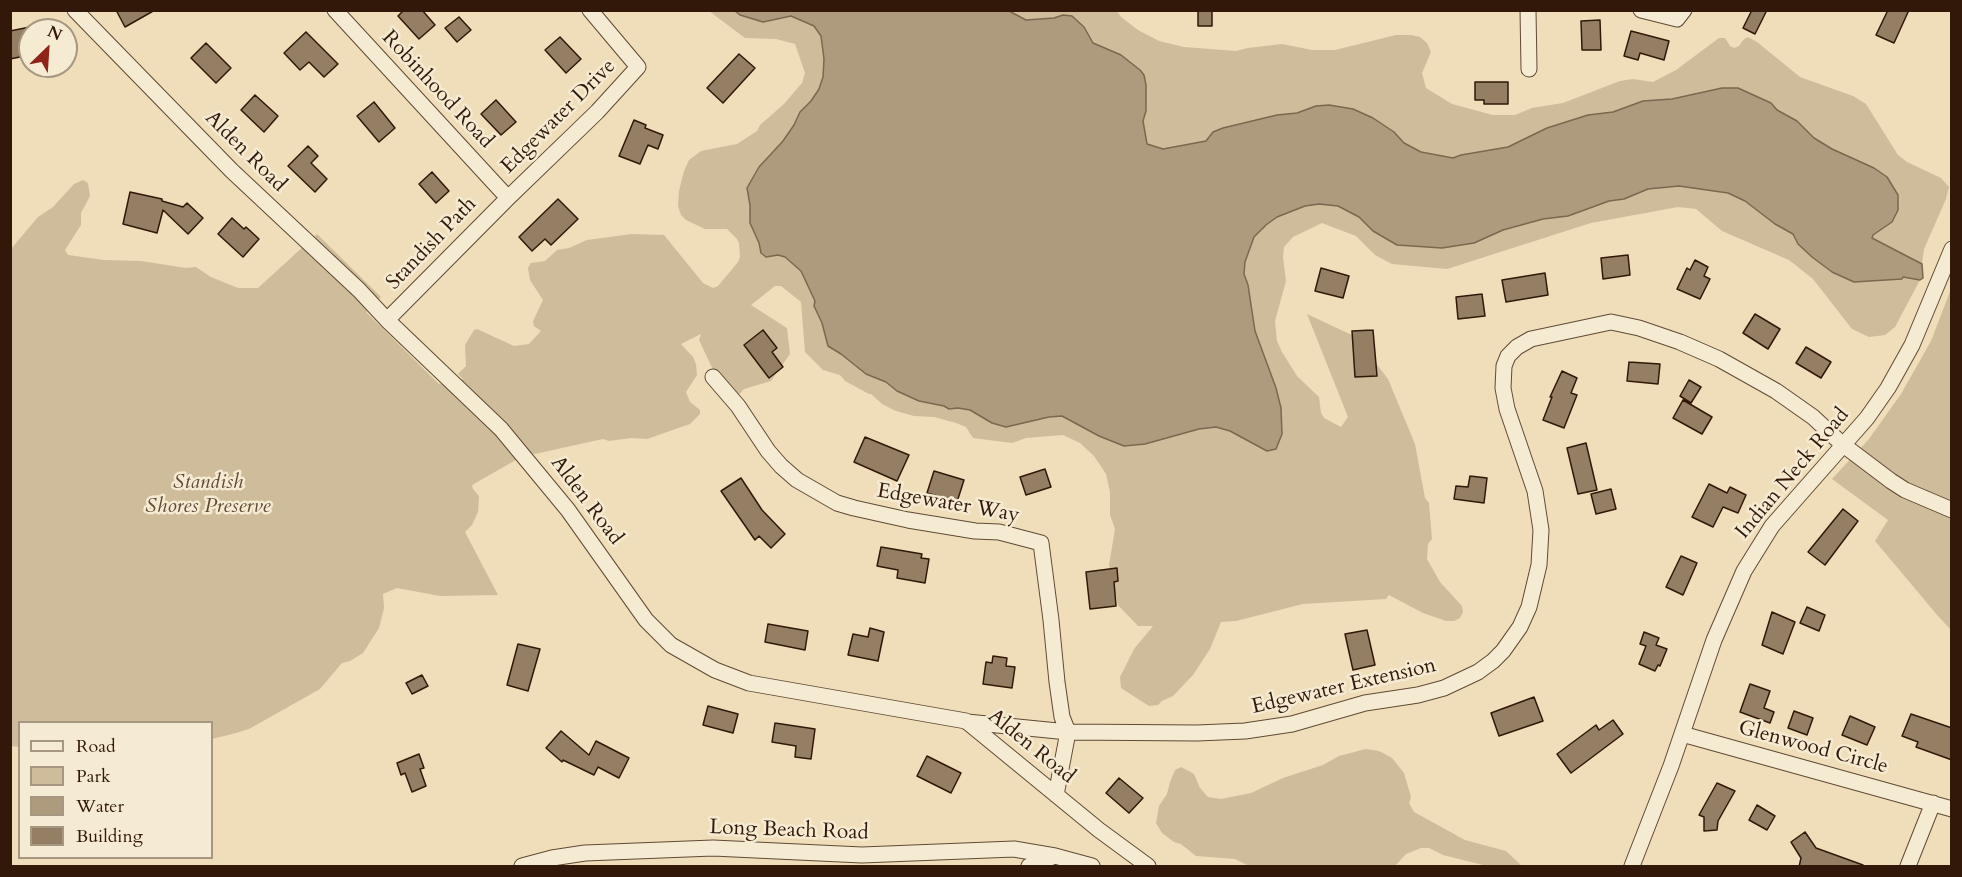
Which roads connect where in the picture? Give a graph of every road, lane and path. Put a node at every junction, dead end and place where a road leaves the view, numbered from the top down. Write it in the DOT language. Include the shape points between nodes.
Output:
graph roads {
  1 [pos="75,10"];
  2 [pos="335,10"];
  3 [pos="590,10"];
  4 [pos="1528,10"];
  5 [pos="1641,10"];
  6 [pos="1684,10"];
  7 [pos="1529,69"];
  8 [pos="508,198"];
  9 [pos="1952,249"];
  10 [pos="387,320"];
  11 [pos="713,377"];
  12 [pos="1842,444"];
  13 [pos="1952,510"];
  14 [pos="966,721"];
  15 [pos="1068,732"];
  16 [pos="1682,734"];
  17 [pos="1056,795"];
  18 [pos="1933,803"];
  19 [pos="1952,808"];
  20 [pos="1055,856"];
  21 [pos="522,867"];
  22 [pos="1029,867"];
  23 [pos="1092,867"];
  24 [pos="1148,867"];
  25 [pos="1632,867"];
  26 [pos="1908,867"];
  1 -- 10 [label="street, Alden Road" via="232,171"];
  2 -- 8 [label="street, Robinhood Road"];
  3 -- 8 [label="street, Edgewater Drive" via="638,67"];
  4 -- 7 [label="street"];
  5 -- 6 [label="street" via="1677,19"];
  8 -- 10 [label="street, Standish Path"];
  9 -- 12 [label="street, Indian Neck Road" via="1898,373"];
  10 -- 14 [label="street, Alden Road" via="515,444 568,510 646,620 671,645 715,670 749,683"];
  11 -- 15 [label="street, Edgewater Way" via="781,466 797,480 837,502 908,520 999,532 1041,543 1057,682"];
  12 -- 13 [label="street" via="1898,485"];
  12 -- 15 [label="street, Edgewater Extension" via="1801,408 1750,376 1680,342 1621,323 1531,339 1508,356 1503,377 1507,409 1535,491 1541,548 1529,607 1512,639 1493,661 1444,688 1365,703 1292,724 1197,733"];
  12 -- 16 [label="street, Indian Neck Road" via="1772,526 1750,560 1714,640"];
  14 -- 15 [label="street, Edgewater Extension"];
  14 -- 17 [label="street, Alden Road"];
  15 -- 17 [label="street"];
  16 -- 18 [label="street, Glenwood Circle"];
  16 -- 25 [label="street, Indian Neck Road"];
  17 -- 24 [label="street, Alden Road"];
  18 -- 19 [label="street, Glenwood Circle"];
  18 -- 26 [label="street"];
  20 -- 21 [label="street, Long Beach Road" via="1014,849 862,855 712,848 593,852"];
  20 -- 22 [label="street"];
  20 -- 23 [label="street"];
}
